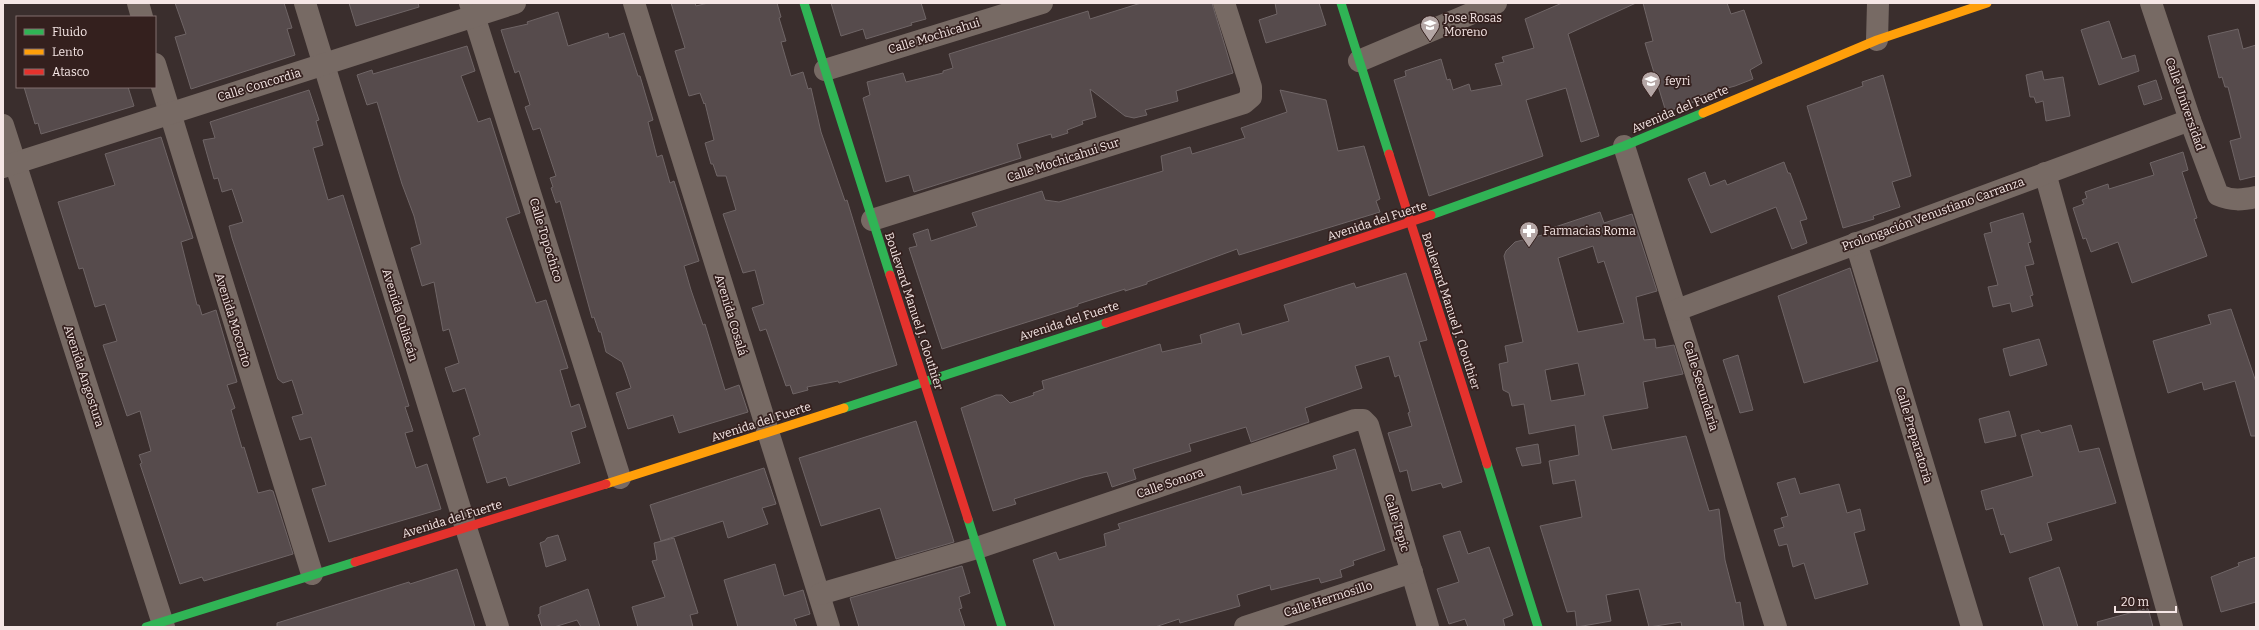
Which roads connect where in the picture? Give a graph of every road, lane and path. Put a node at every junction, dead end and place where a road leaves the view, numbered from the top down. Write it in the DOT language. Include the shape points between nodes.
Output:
graph roads {
  1 [pos="138,3"];
  2 [pos="305,3"];
  3 [pos="515,3"];
  4 [pos="634,3"];
  5 [pos="804,3"];
  6 [pos="1042,3"];
  7 [pos="1224,3"];
  8 [pos="1341,3"];
  9 [pos="1496,3"];
  10 [pos="1878,3"];
  11 [pos="1987,3"];
  12 [pos="2151,3"];
  13 [pos="472,9"];
  14 [pos="142,16"];
  15 [pos="1877,40"];
  16 [pos="1359,61"];
  17 [pos="323,65"];
  18 [pos="156,68"];
  19 [pos="825,70"];
  20 [pos="169,113"];
  21 [pos="2190,120"];
  22 [pos="3,125"];
  23 [pos="1624,146"];
  24 [pos="9,165"];
  25 [pos="2045,173"];
  26 [pos="2256,197"];
  27 [pos="872,220"];
  28 [pos="1410,223"];
  29 [pos="1856,243"];
  30 [pos="1677,310"];
  31 [pos="923,381"];
  32 [pos="1363,420"];
  33 [pos="768,433"];
  34 [pos="620,478"];
  35 [pos="466,528"];
  36 [pos="976,548"];
  37 [pos="1412,572"];
  38 [pos="312,574"];
  39 [pos="820,594"];
  40 [pos="158,625"];
  41 [pos="498,627"];
  42 [pos="829,627"];
  43 [pos="1002,627"];
  44 [pos="1245,627"];
  45 [pos="1428,627"];
  46 [pos="1538,627"];
  47 [pos="1776,627"];
  48 [pos="1972,627"];
  49 [pos="2172,627"];
  1 -- 14 [label="street"];
  2 -- 17 [label="street, Avenida Culiacán"];
  3 -- 13 [label="street, Calle Concordia"];
  4 -- 33 [label="street, Avenida Cosalá"];
  5 -- 19 [label="street, Boulevard Manuel J. Clouthier"];
  6 -- 19 [label="street, Calle Mochicahui"];
  7 -- 27 [label="street, Calle Mochicahui Sur" via="1251,87 1251,97 1244,103"];
  8 -- 16 [label="street, Boulevard Manuel J. Clouthier"];
  9 -- 16 [label="street"];
  10 -- 15 [label="street"];
  11 -- 15 [label="street, Avenida del Fuerte"];
  12 -- 21 [label="street, Calle Universidad"];
  13 -- 17 [label="street, Calle Concordia"];
  13 -- 34 [label="street, Calle Topochico"];
  15 -- 23 [label="street, Avenida del Fuerte"];
  16 -- 28 [label="street, Boulevard Manuel J. Clouthier"];
  17 -- 20 [label="street, Calle Concordia"];
  17 -- 35 [label="street, Avenida Culiacán"];
  18 -- 20 [label="street, Avenida Mocorito"];
  19 -- 27 [label="street, Boulevard Manuel J. Clouthier"];
  20 -- 24 [label="street, Calle Concordia"];
  20 -- 38 [label="street, Avenida Mocorito"];
  21 -- 25 [label="street, Prolongación Venustiano Carranza"];
  21 -- 26 [label="street, Calle Universidad" via="2218,195 2241,200"];
  22 -- 24 [label="street, Avenida Angostura"];
  23 -- 28 [label="street, Avenida del Fuerte"];
  23 -- 30 [label="street, Calle Secundaria"];
  24 -- 40 [label="street, Avenida Angostura"];
  25 -- 29 [label="street, Prolongación Venustiano Carranza"];
  25 -- 49 [label="street"];
  27 -- 31 [label="street, Boulevard Manuel J. Clouthier"];
  28 -- 31 [label="street, Avenida del Fuerte"];
  28 -- 46 [label="street, Boulevard Manuel J. Clouthier"];
  29 -- 30 [label="street, Prolongación Venustiano Carranza"];
  29 -- 48 [label="street, Calle Preparatoria"];
  30 -- 47 [label="street, Calle Secundaria"];
  31 -- 33 [label="street, Avenida del Fuerte"];
  31 -- 36 [label="street, Boulevard Manuel J. Clouthier"];
  32 -- 36 [label="street, Calle Sonora" via="1355,420"];
  32 -- 37 [label="street, Calle Tepic" via="1368,425"];
  33 -- 34 [label="street, Avenida del Fuerte"];
  33 -- 39 [label="street, Avenida Cosalá"];
  34 -- 35 [label="street, Avenida del Fuerte"];
  35 -- 38 [label="street, Avenida del Fuerte"];
  35 -- 41 [label="street, Avenida Culiacán"];
  36 -- 39 [label="street, Calle Sonora"];
  36 -- 43 [label="street, Boulevard Manuel J. Clouthier"];
  37 -- 44 [label="street, Calle Hermosillo"];
  37 -- 45 [label="street, Calle Tepic"];
  38 -- 40 [label="street, Avenida del Fuerte"];
  39 -- 42 [label="street, Avenida Cosalá"];
}
